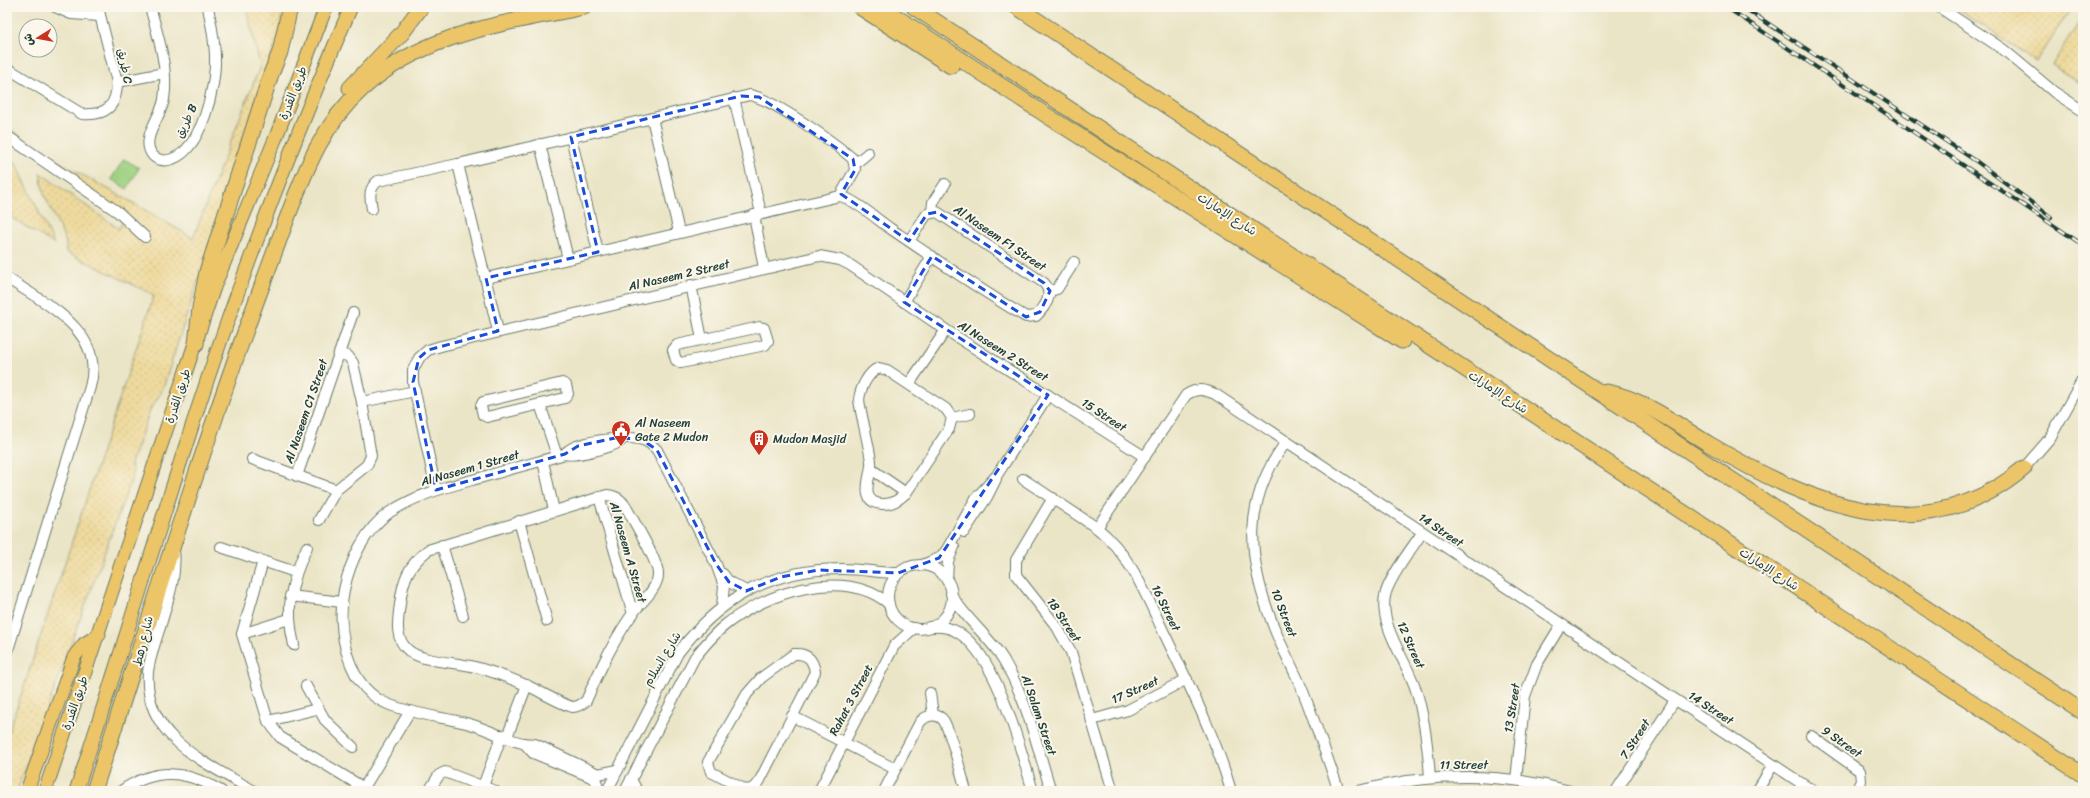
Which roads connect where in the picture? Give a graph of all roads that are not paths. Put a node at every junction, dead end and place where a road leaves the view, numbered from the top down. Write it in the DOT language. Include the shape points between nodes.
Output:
graph roads {
  1 [pos="55,7"];
  2 [pos="150,7"];
  3 [pos="208,7"];
  4 [pos="290,7"];
  5 [pos="296,7"];
  6 [pos="326,7"];
  7 [pos="414,7"];
  8 [pos="422,7"];
  9 [pos="584,7"];
  10 [pos="860,7"];
  11 [pos="881,7"];
  12 [pos="914,7"];
  13 [pos="1017,7"];
  14 [pos="1023,7"];
  15 [pos="1940,7"];
  16 [pos="350,10"];
  17 [pos="99,11"];
  18 [pos="1037,20"];
  19 [pos="380,56"];
  20 [pos="7,68"];
  21 [pos="164,73"];
  22 [pos="117,82"];
  23 [pos="734,98"];
  24 [pos="2083,111"];
  25 [pos="652,118"];
  26 [pos="7,136"];
  27 [pos="571,137"];
  28 [pos="540,144"];
  29 [pos="868,153"];
  30 [pos="458,164"];
  31 [pos="855,164"];
  32 [pos="945,184"];
  33 [pos="840,196"];
  34 [pos="372,209"];
  35 [pos="932,212"];
  36 [pos="757,214"];
  37 [pos="679,232"];
  38 [pos="145,237"];
  39 [pos="909,241"];
  40 [pos="1256,248"];
  41 [pos="598,252"];
  42 [pos="212,255"];
  43 [pos="932,256"];
  44 [pos="568,259"];
  45 [pos="1074,262"];
  46 [pos="764,268"];
  47 [pos="7,278"];
  48 [pos="486,278"];
  49 [pos="263,283"];
  50 [pos="691,285"];
  51 [pos="1050,291"];
  52 [pos="904,302"];
  53 [pos="352,313"];
  54 [pos="946,330"];
  55 [pos="498,331"];
  56 [pos="702,339"];
  57 [pos="196,344"];
  58 [pos="339,354"];
  59 [pos="2083,379"];
  60 [pos="909,384"];
  61 [pos="415,391"];
  62 [pos="1598,391"];
  63 [pos="1048,395"];
  64 [pos="362,402"];
  65 [pos="540,404"];
  66 [pos="970,414"];
  67 [pos="952,418"];
  68 [pos="1286,442"];
  69 [pos="1591,452"];
  70 [pos="561,455"];
  71 [pos="1145,457"];
  72 [pos="252,459"];
  73 [pos="543,460"];
  74 [pos="2024,468"];
  75 [pos="871,469"];
  76 [pos="298,476"];
  77 [pos="1023,479"];
  78 [pos="336,490"];
  79 [pos="436,490"];
  80 [pos="906,492"];
  81 [pos="599,497"];
  82 [pos="1053,498"];
  83 [pos="978,504"];
  84 [pos="554,510"];
  85 [pos="319,520"];
  86 [pos="519,521"];
  87 [pos="1097,528"];
  88 [pos="1422,533"];
  89 [pos="174,543"];
  90 [pos="442,545"];
  91 [pos="221,547"];
  92 [pos="307,547"];
  93 [pos="263,561"];
  94 [pos="716,564"];
  95 [pos="922,565"];
  96 [pos="295,572"];
  97 [pos="898,573"];
  98 [pos="948,581"];
  99 [pos="746,590"];
  100 [pos="951,594"];
  101 [pos="290,596"];
  102 [pos="342,602"];
  103 [pos="889,604"];
  104 [pos="722,606"];
  105 [pos="633,614"];
  106 [pos="463,616"];
  107 [pos="290,619"];
  108 [pos="547,621"];
  109 [pos="1561,625"];
  110 [pos="929,627"];
  111 [pos="914,628"];
  112 [pos="242,634"];
  113 [pos="99,635"];
  114 [pos="294,645"];
  115 [pos="7,653"];
  116 [pos="1187,680"];
  117 [pos="527,685"];
  118 [pos="306,686"];
  119 [pos="930,694"];
  120 [pos="1675,700"];
  121 [pos="317,710"];
  122 [pos="410,712"];
  123 [pos="2083,712"];
  124 [pos="933,715"];
  125 [pos="792,716"];
  126 [pos="1092,720"];
  127 [pos="268,721"];
  128 [pos="504,736"];
  129 [pos="1811,736"];
  130 [pos="842,742"];
  131 [pos="353,747"];
  132 [pos="564,762"];
  133 [pos="1774,765"];
  134 [pos="895,769"];
  135 [pos="618,770"];
  136 [pos="2083,775"];
  137 [pos="631,778"];
  138 [pos="1430,778"];
  139 [pos="1516,780"];
  140 [pos="483,786"];
  141 [pos="363,789"];
  142 [pos="27,791"];
  143 [pos="45,791"];
  144 [pos="76,791"];
  145 [pos="94,791"];
  146 [pos="121,791"];
  147 [pos="221,791"];
  148 [pos="254,791"];
  149 [pos="429,791"];
  150 [pos="495,791"];
  151 [pos="599,791"];
  152 [pos="607,791"];
  153 [pos="625,791"];
  154 [pos="637,791"];
  155 [pos="818,791"];
  156 [pos="884,791"];
  157 [pos="966,791"];
  158 [pos="1033,791"];
  159 [pos="1051,791"];
  160 [pos="1113,791"];
  161 [pos="1231,791"];
  162 [pos="1339,791"];
  163 [pos="1358,791"];
  164 [pos="1570,791"];
  165 [pos="1616,791"];
  166 [pos="1757,791"];
  167 [pos="1812,791"];
  168 [pos="1856,791"];
  1 -- 17 [label="street" via="71,14"];
  2 -- 21 [label="street, طريق B"];
  3 -- 21 [label="street, طريق B" via="215,59 212,90 194,140 179,156 165,161 157,159 148,147 148,139 164,99"];
  4 -- 42 [label="highway" via="280,52"];
  5 -- 42 [label="highway" via="288,48 274,96 236,209"];
  6 -- 57 [label="main road, طريق القدرة" via="214,288"];
  7 -- 19 [label="highway"];
  8 -- 19 [label="highway" via="402,34"];
  9 -- 49 [label="highway" via="470,31 442,40 398,61 365,86 332,121 314,151"];
  10 -- 40 [label="highway" via="1150,193"];
  11 -- 40 [label="highway"];
  12 -- 69 [label="highway, شارع الإمارات"];
  13 -- 18 [label="highway"];
  14 -- 18 [label="highway"];
  15 -- 24 [label="street" via="2004,50 2054,92"];
  16 -- 144 [label="main road, طريق القدرة" via="250,259"];
  17 -- 22 [label="street, طريق C"];
  18 -- 62 [label="highway"];
  19 -- 49 [label="highway" via="344,96 316,141 272,242"];
  20 -- 22 [label="street, طريق C" via="82,114 99,113 112,104 117,94"];
  21 -- 22 [label="street"];
  23 -- 25 [label="street"];
  23 -- 31 [label="street" via="750,95 768,101 849,155"];
  23 -- 36 [label="street"];
  25 -- 27 [label="street"];
  25 -- 37 [label="street"];
  26 -- 38 [label="street" via="118,212"];
  27 -- 28 [label="street"];
  27 -- 41 [label="street"];
  28 -- 30 [label="street"];
  28 -- 44 [label="street"];
  29 -- 31 [label="street"];
  30 -- 34 [label="street" via="378,181 370,191"];
  30 -- 48 [label="street"];
  31 -- 33 [label="street"];
  32 -- 35 [label="street" via="933,202"];
  33 -- 36 [label="street"];
  33 -- 39 [label="street"];
  35 -- 39 [label="street" via="927,214"];
  35 -- 51 [label="street, Al Naseem F1 Street" via="937,212 1044,283"];
  36 -- 37 [label="street"];
  36 -- 46 [label="street"];
  37 -- 41 [label="street"];
  39 -- 43 [label="street"];
  40 -- 69 [label="highway" via="1497,402 1546,431"];
  41 -- 44 [label="street"];
  42 -- 57 [label="highway" via="203,290"];
  43 -- 51 [label="street" via="1026,317 1031,318 1040,312 1050,297"];
  43 -- 52 [label="street"];
  44 -- 48 [label="street"];
  45 -- 51 [label="street" via="1057,289"];
  46 -- 50 [label="street, Al Naseem 2 Street"];
  46 -- 52 [label="street, Al Naseem 2 Street" via="829,256 850,265"];
  47 -- 115 [label="street" via="65,316 80,336 89,365 89,390"];
  48 -- 55 [label="street"];
  49 -- 89 [label="highway"];
  50 -- 55 [label="street, Al Naseem 2 Street"];
  50 -- 56 [label="street"];
  52 -- 54 [label="street, Al Naseem 2 Street"];
  53 -- 58 [label="street, Al Naseem C1 Street"];
  54 -- 60 [label="street"];
  54 -- 63 [label="street, Al Naseem 2 Street"];
  55 -- 61 [label="street, Al Naseem 2 Street" via="428,350 419,358 413,370"];
  56 -- 56 [label="street" via="677,345 674,350 676,360 684,362 763,346 768,341 766,330 762,327"];
  57 -- 113 [label="main road, طريق القدرة"];
  58 -- 64 [label="street, Al Naseem C1 Street" via="352,360"];
  58 -- 76 [label="street, Al Naseem C1 Street"];
  59 -- 74 [label="street" via="2050,438"];
  60 -- 67 [label="street" via="946,409"];
  60 -- 75 [label="street" via="879,368 871,373 860,393 858,400"];
  61 -- 64 [label="street"];
  61 -- 79 [label="street, Al Naseem 2 Street"];
  62 -- 74 [label="highway" via="1634,400 1750,468 1781,483 1863,510 1904,515 1943,510 1992,491"];
  62 -- 123 [label="highway"];
  63 -- 71 [label="street, 15 Street"];
  63 -- 83 [label="street" via="997,475 991,490"];
  64 -- 78 [label="street, Al Naseem C1 Street" via="371,451 370,461"];
  65 -- 65 [label="street" via="487,417 482,414 481,406 483,402 523,392 562,383 566,385 568,394 565,398"];
  65 -- 70 [label="street"];
  66 -- 67 [label="street"];
  67 -- 80 [label="street" via="949,428"];
  68 -- 71 [label="street, 14 Street" via="1215,394 1196,389 1186,395"];
  68 -- 88 [label="street, 14 Street"];
  68 -- 162 [label="street, 10 Street" via="1261,487 1252,532 1254,554 1271,620 1302,688"];
  69 -- 136 [label="highway, شارع الإمارات"];
  70 -- 73 [label="street, Al Naseem 1 Street"];
  70 -- 94 [label="street, Al Naseem 1 Street" via="569,449 590,447 614,438 641,439 650,443 657,450"];
  71 -- 87 [label="street, 14 Street"];
  72 -- 76 [label="street, Al Naseem C1 Street"];
  73 -- 79 [label="street, Al Naseem 1 Street"];
  73 -- 84 [label="street"];
  75 -- 80 [label="street"];
  75 -- 80 [label="street" via="866,482 872,500 880,504 889,504"];
  76 -- 78 [label="street, Al Naseem C1 Street"];
  77 -- 82 [label="street, 16 Street"];
  78 -- 85 [label="street, Al Naseem C1 Street"];
  79 -- 102 [label="street, Al Naseem 1 Street" via="413,498 389,513 370,531 356,553 346,577"];
  81 -- 84 [label="street, Al Naseem A Street"];
  81 -- 105 [label="street, Al Naseem A Street"];
  81 -- 105 [label="street, Al Naseem A Street" via="615,496 622,500 657,569 658,580"];
  82 -- 87 [label="street, 16 Street"];
  82 -- 126 [label="street, 18 Street" via="1019,553 1016,575 1065,639"];
  83 -- 95 [label="street" via="946,552"];
  83 -- 98 [label="street" via="948,561"];
  84 -- 86 [label="street, Al Naseem A Street"];
  86 -- 90 [label="street, Al Naseem A Street"];
  86 -- 108 [label="street"];
  87 -- 116 [label="street, 16 Street" via="1126,558"];
  88 -- 109 [label="street, 14 Street"];
  88 -- 138 [label="street, 12 Street" via="1390,582 1383,606 1385,619 1416,689 1428,744"];
  89 -- 145 [label="highway"];
  89 -- 148 [label="street, شارع رهط" via="173,581 148,671 153,710 162,727 175,742"];
  90 -- 106 [label="street"];
  90 -- 117 [label="street, Al Naseem A Street" via="428,550 416,560 407,573 402,588 398,622 401,642 416,656 476,667"];
  91 -- 93 [label="street"];
  92 -- 96 [label="street"];
  93 -- 96 [label="street"];
  93 -- 112 [label="street"];
  94 -- 99 [label="street, Al Naseem 1 Street" via="729,582"];
  94 -- 104 [label="street, Al Naseem 1 Street" via="724,586"];
  95 -- 97 [label="street" via="905,568"];
  95 -- 98 [label="street" via="937,570"];
  96 -- 101 [label="street"];
  97 -- 99 [label="street, شارع السلام" via="856,569 818,570 782,577"];
  97 -- 103 [label="street" via="889,587"];
  98 -- 100 [label="street"];
  99 -- 104 [label="street, شارع السلام"];
  100 -- 110 [label="street" via="946,615"];
  100 -- 159 [label="street, Al Salam Street" via="962,612 992,644 1011,674 1025,708"];
  101 -- 102 [label="street"];
  101 -- 107 [label="street"];
  102 -- 122 [label="street, Al Naseem 1 Street" via="342,631 346,652 362,683 388,705"];
  103 -- 111 [label="street" via="900,622"];
  103 -- 137 [label="street" via="875,594 855,587 818,586 780,595 743,613 714,635 695,657"];
  104 -- 135 [label="street, شارع السلام" via="691,636 678,654"];
  105 -- 117 [label="street, Al Naseem A Street" via="616,641 586,701 580,706 573,707"];
  107 -- 112 [label="street"];
  107 -- 114 [label="street"];
  109 -- 120 [label="street, 14 Street"];
  109 -- 139 [label="street, 13 Street" via="1538,664 1525,696"];
  110 -- 111 [label="street"];
  110 -- 158 [label="street" via="940,626 959,632 984,661 1008,711"];
  111 -- 130 [label="street, Rahat 3 Street" via="894,646"];
  112 -- 127 [label="street"];
  113 -- 142 [label="main road" via="84,644 74,658"];
  113 -- 143 [label="main road, طريق القدرة"];
  116 -- 126 [label="street, 17 Street" via="1128,710"];
  116 -- 161 [label="street, 16 Street" via="1213,740"];
  117 -- 128 [label="street"];
  118 -- 121 [label="street"];
  119 -- 124 [label="street"];
  120 -- 133 [label="street, 14 Street"];
  120 -- 165 [label="street, 7 Street"];
  121 -- 127 [label="street"];
  121 -- 131 [label="street" via="333,730"];
  122 -- 128 [label="street, Al Naseem 1 Street" via="468,724"];
  122 -- 141 [label="street"];
  124 -- 134 [label="street" via="920,722"];
  124 -- 157 [label="street" via="939,717 946,726"];
  125 -- 125 [label="street" via="814,672 814,664 809,657 802,654 794,654 787,659 761,678 747,694 708,762 711,772 746,790 756,787"];
  125 -- 130 [label="street"];
  126 -- 160 [label="street, 18 Street"];
  127 -- 141 [label="street" via="280,737"];
  128 -- 132 [label="street, Al Naseem 1 Street" via="535,744 545,753"];
  128 -- 140 [label="street"];
  129 -- 168 [label="street, 9 Street" via="1860,771 1862,781"];
  130 -- 134 [label="street"];
  130 -- 155 [label="street, Rahat 3 Street"];
  132 -- 135 [label="street, Al Naseem 1 Street" via="598,774"];
  132 -- 151 [label="street, Al Naseem 1 Street" via="596,781"];
  133 -- 166 [label="street"];
  133 -- 167 [label="street, 14 Street"];
  134 -- 156 [label="street"];
  135 -- 152 [label="street, شارع السلام"];
  137 -- 153 [label="street"];
  137 -- 154 [label="street"];
  138 -- 139 [label="street, 11 Street" via="1488,777"];
  138 -- 163 [label="street, 11 Street"];
  139 -- 164 [label="street, 11 Street"];
  140 -- 149 [label="street" via="445,772 438,774"];
  140 -- 150 [label="street"];
  146 -- 147 [label="street" via="150,776 169,774 188,776"];
}
